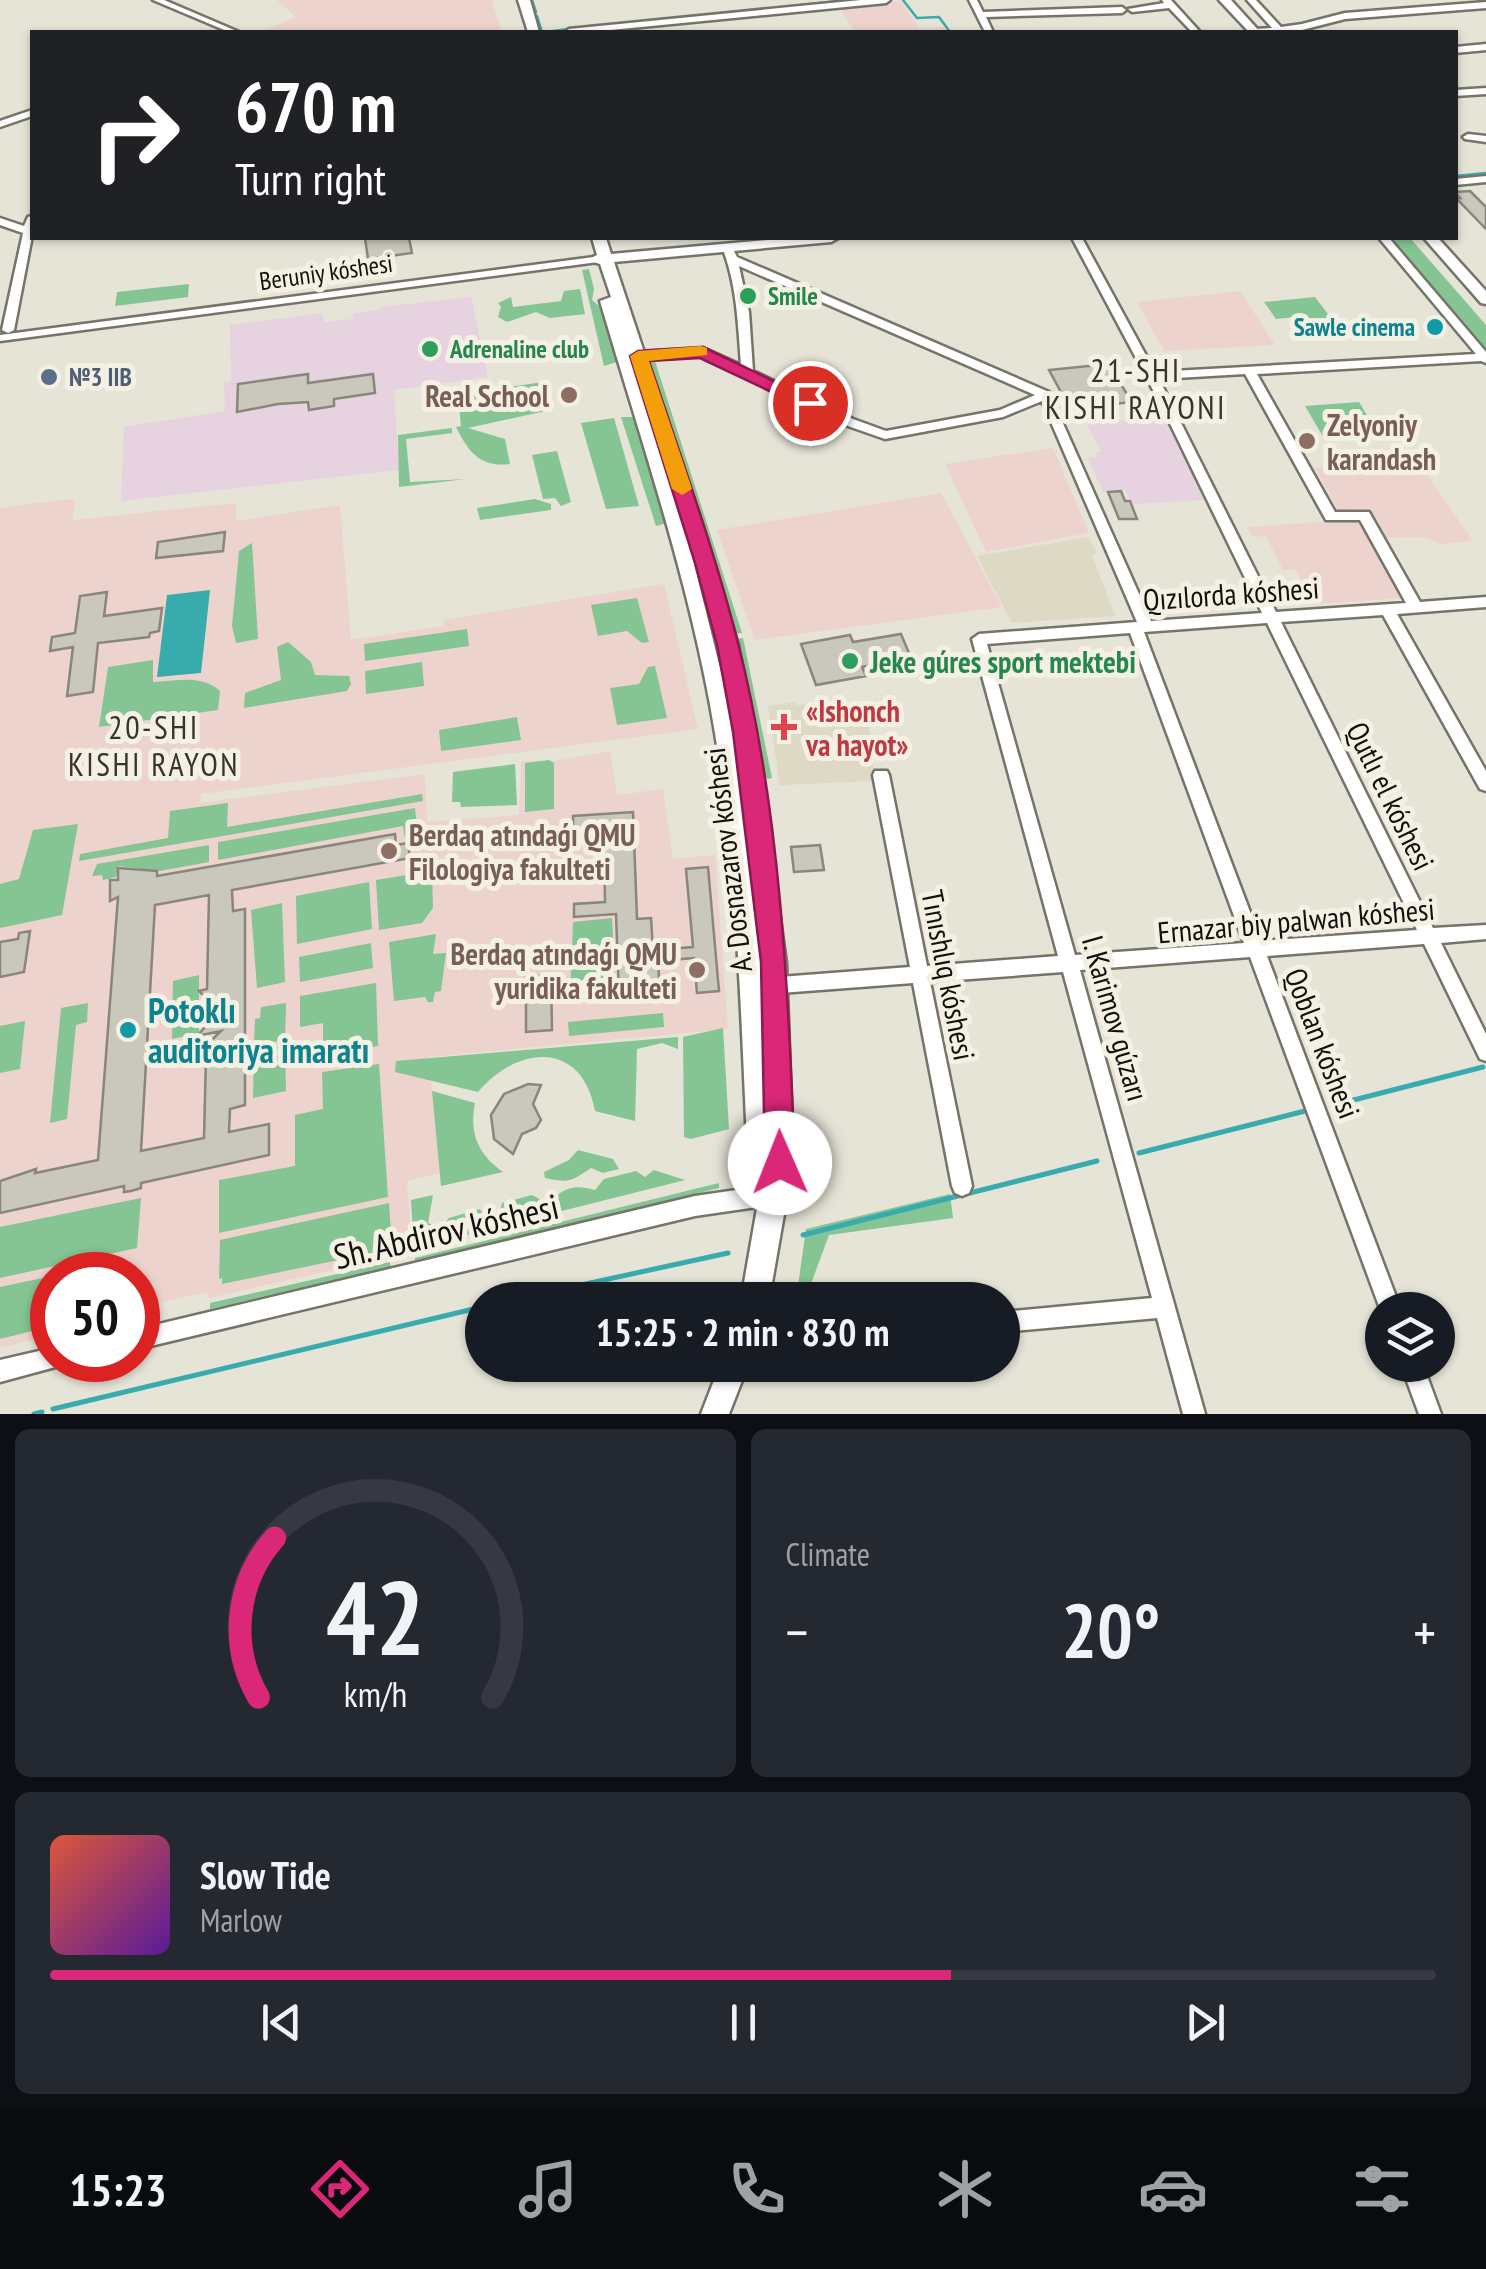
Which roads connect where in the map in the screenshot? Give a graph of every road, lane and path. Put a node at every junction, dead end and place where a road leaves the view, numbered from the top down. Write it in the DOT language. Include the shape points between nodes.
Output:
graph roads {
  1 [pos="157,0"];
  2 [pos="511,0"];
  3 [pos="524,0"];
  4 [pos="886,0"];
  5 [pos="974,0"];
  6 [pos="1212,0"];
  7 [pos="1225,0"];
  8 [pos="1251,0"];
  9 [pos="850,2"];
  10 [pos="1168,3"];
  11 [pos="1486,6"];
  12 [pos="981,16"];
  13 [pos="229,30"];
  14 [pos="519,30"];
  15 [pos="533,30"];
  16 [pos="588,30"];
  17 [pos="988,30"];
  18 [pos="1194,30"];
  19 [pos="1240,30"];
  20 [pos="1253,30"];
  21 [pos="1279,30"];
  22 [pos="1486,48"];
  23 [pos="1458,50"];
  24 [pos="1486,91"];
  25 [pos="1458,94"];
  26 [pos="30,114"];
  27 [pos="0,124"];
  28 [pos="1468,136"];
  29 [pos="1486,139"];
  30 [pos="1486,179"];
  31 [pos="1458,182"];
  32 [pos="0,221"];
  33 [pos="30,221"];
  34 [pos="25,230"];
  35 [pos="723,240"];
  36 [pos="817,240"];
  37 [pos="1078,240"];
  38 [pos="1386,240"];
  39 [pos="1433,240"];
  40 [pos="1447,240"];
  41 [pos="602,252"];
  42 [pos="729,253"];
  43 [pos="1486,283"];
  44 [pos="1486,300"];
  45 [pos="3,333"];
  46 [pos="638,356"];
  47 [pos="1485,358"];
  48 [pos="1249,370"];
  49 [pos="748,373"];
  50 [pos="1152,376"];
  51 [pos="1045,395"];
  52 [pos="1486,602"];
  53 [pos="1416,608"];
  54 [pos="1388,610"];
  55 [pos="1272,618"];
  56 [pos="1140,628"];
  57 [pos="979,639"];
  58 [pos="881,775"];
  59 [pos="1486,786"];
  60 [pos="1486,932"];
  61 [pos="1428,936"];
  62 [pos="1257,951"];
  63 [pos="1069,965"];
  64 [pos="922,976"];
  65 [pos="776,986"];
  66 [pos="751,988"];
  67 [pos="1486,1053"];
  68 [pos="962,1186"];
  69 [pos="771,1195"];
  70 [pos="757,1282"];
  71 [pos="1384,1292"];
  72 [pos="1165,1307"];
  73 [pos="1020,1320"];
  74 [pos="160,1334"];
  75 [pos="30,1364"];
  76 [pos="0,1371"];
  77 [pos="727,1382"];
  78 [pos="1418,1382"];
  79 [pos="715,1414"];
  80 [pos="1194,1414"];
  81 [pos="1430,1414"];
  1 -- 13 [label="street"];
  2 -- 14 [label="main road"];
  3 -- 15 [label="main road"];
  4 -- 9 [label="street"];
  5 -- 12 [label="street"];
  6 -- 19 [label="main road"];
  7 -- 20 [label="main road"];
  8 -- 21 [label="street"];
  9 -- 16 [label="street"];
  10 -- 12 [label="street"];
  10 -- 18 [label="street"];
  11 -- 21 [label="street" via="1330,18"];
  12 -- 17 [label="street"];
  22 -- 23 [label="street"];
  24 -- 25 [label="street"];
  26 -- 27 [label="street"];
  28 -- 29 [label="street"];
  30 -- 31 [label="street"];
  32 -- 34 [label="street"];
  33 -- 34 [label="street"];
  34 -- 45 [label="street" via="21,278"];
  35 -- 41 [label="main road, Beruniy kóshesi"];
  36 -- 42 [label="main road, Beruniy kóshesi"];
  37 -- 50 [label="street, Qutlı el kóshesi"];
  38 -- 47 [label="street"];
  39 -- 44 [label="main road"];
  40 -- 43 [label="main road"];
  41 -- 42 [label="main road, Beruniy kóshesi"];
  41 -- 45 [label="street, Beruniy kóshesi"];
  41 -- 46 [label="main road, A. Dosnazarov kóshesi"];
  41 -- 66 [label="main road, A. Dosnazarov kóshesi" via="687,562 725,734"];
  42 -- 49 [label="street"];
  42 -- 51 [label="street"];
  46 -- 49 [label="street" via="703,352"];
  46 -- 65 [label="main road, A. Dosnazarov kóshesi" via="728,645 758,815"];
  47 -- 48 [label="street"];
  48 -- 50 [label="street"];
  48 -- 53 [label="street" via="1331,517 1364,516"];
  49 -- 51 [label="street" via="885,436 1003,413"];
  50 -- 55 [label="street, Qutlı el kóshesi"];
  51 -- 56 [label="street, Qoblan kóshesi"];
  52 -- 53 [label="street, Qızılorda kóshesi"];
  53 -- 54 [label="street, Qızılorda kóshesi"];
  54 -- 55 [label="street, Qızılorda kóshesi"];
  54 -- 59 [label="street"];
  55 -- 56 [label="street, Qızılorda kóshesi"];
  55 -- 61 [label="street, Qutlı el kóshesi"];
  56 -- 57 [label="street, Qızılorda kóshesi"];
  56 -- 62 [label="street, Qoblan kóshesi"];
  57 -- 63 [label="street, I. Karimov gúzarı"];
  58 -- 64 [label="street, Tınıshlıq kóshesi"];
  60 -- 61 [label="street, Ernazar biy palwan kóshesi"];
  61 -- 62 [label="street, Ernazar biy palwan kóshesi"];
  61 -- 67 [label="street, Qutlı el kóshesi"];
  62 -- 63 [label="street, Ernazar biy palwan kóshesi"];
  62 -- 71 [label="street, Qoblan kóshesi"];
  63 -- 64 [label="street, Ernazar biy palwan kóshesi"];
  63 -- 72 [label="street, I. Karimov gúzarı"];
  64 -- 65 [label="street, Ernazar biy palwan kóshesi"];
  64 -- 68 [label="street, Tınıshlıq kóshesi"];
  65 -- 66 [label="street, Ernazar biy palwan kóshesi"];
  65 -- 69 [label="main road, A. Dosnazarov kóshesi" via="780,1163"];
  66 -- 69 [label="main road, A. Dosnazarov kóshesi" via="761,1164"];
  69 -- 70 [label="main road, A. Dosnazarov kóshesi"];
  69 -- 74 [label="street, Sh. Abdirov kóshesi" via="694,1206"];
  72 -- 73 [label="street"];
  72 -- 80 [label="street, I. Karimov gúzarı"];
  75 -- 76 [label="street"];
  77 -- 79 [label="main road"];
  78 -- 81 [label="street"];
}
